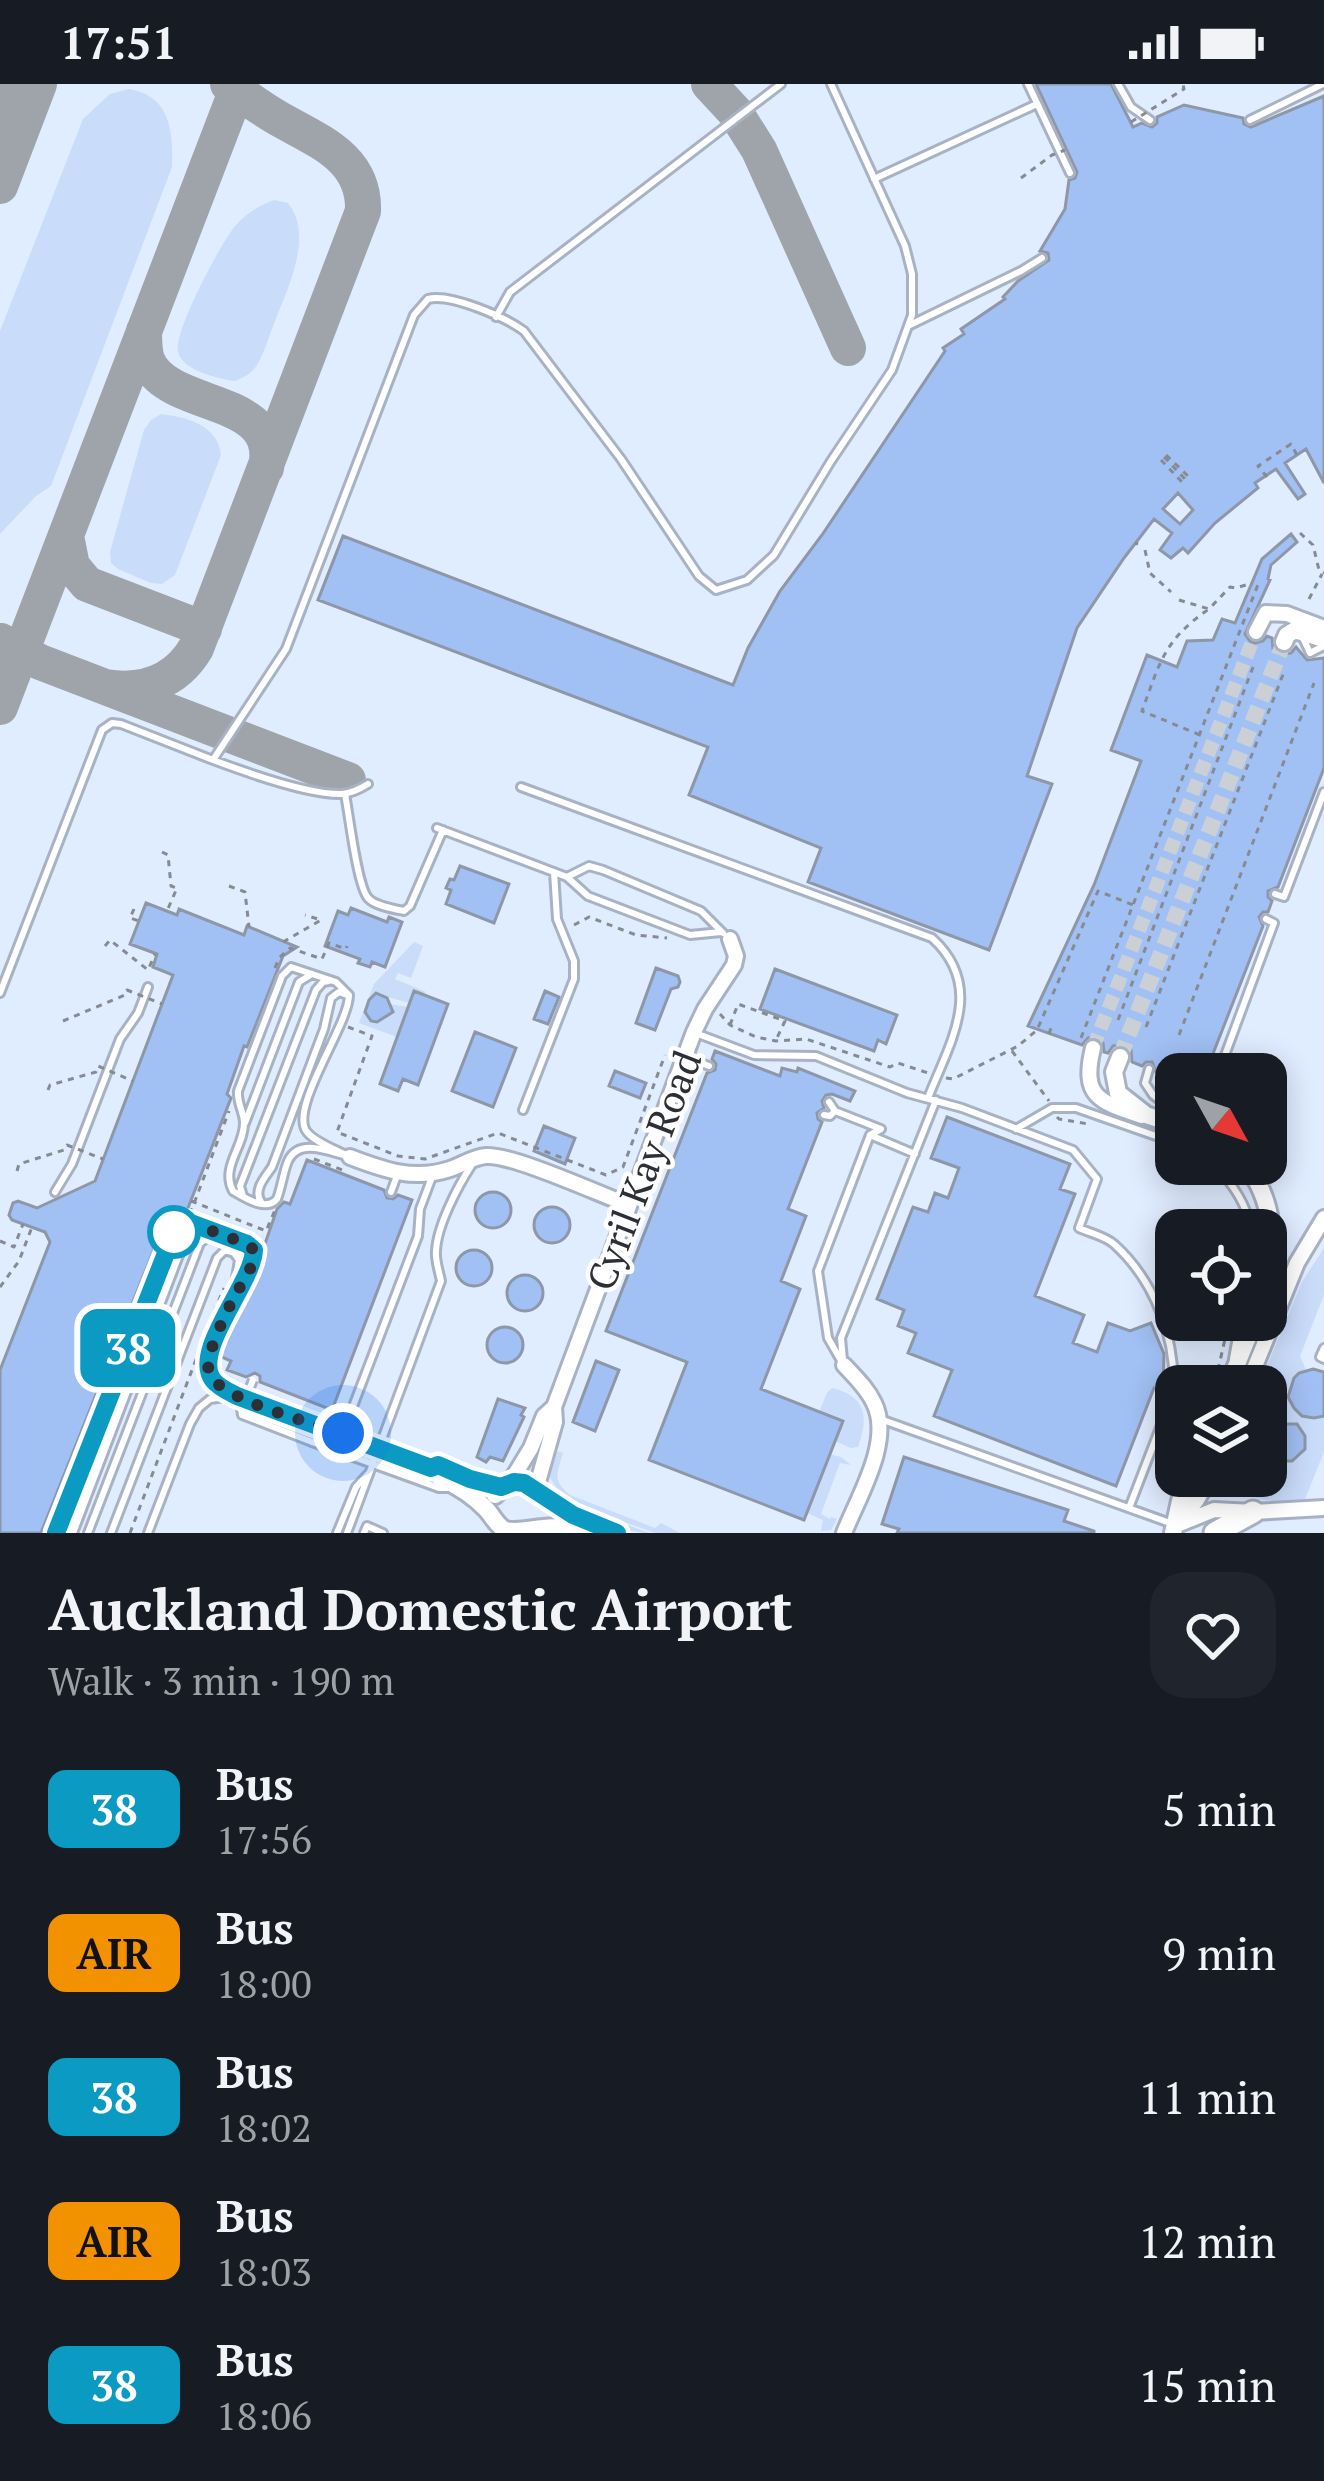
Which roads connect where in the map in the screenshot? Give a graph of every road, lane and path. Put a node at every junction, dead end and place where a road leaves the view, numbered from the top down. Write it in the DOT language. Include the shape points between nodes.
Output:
graph roads {
  1 [pos="781,84"];
  2 [pos="830,84"];
  3 [pos="1028,84"];
  4 [pos="1118,84"];
  5 [pos="1183,84"];
  6 [pos="1322,84"];
  7 [pos="1037,104"];
  8 [pos="1150,119"];
  9 [pos="1250,120"];
  10 [pos="1131,122"];
  11 [pos="1065,150"];
  12 [pos="1070,173"];
  13 [pos="874,178"];
  14 [pos="1021,178"];
  15 [pos="1042,258"];
  16 [pos="496,317"];
  17 [pos="910,325"];
  18 [pos="1164,457"];
  19 [pos="1298,457"];
  20 [pos="1267,477"];
  21 [pos="1186,480"];
  22 [pos="1300,533"];
  23 [pos="1144,550"];
  24 [pos="1323,572"];
  25 [pos="1171,592"];
  26 [pos="1309,599"];
  27 [pos="1179,600"];
  28 [pos="1209,609"];
  29 [pos="1324,628"];
  30 [pos="1256,632"];
  31 [pos="1284,642"];
  32 [pos="1319,646"];
  33 [pos="1255,662"];
  34 [pos="1284,673"];
  35 [pos="1315,683"];
  36 [pos="1200,735"];
  37 [pos="213,760"];
  38 [pos="368,784"];
  39 [pos="521,788"];
  40 [pos="1324,792"];
  41 [pos="345,794"];
  42 [pos="162,852"];
  43 [pos="554,872"];
  44 [pos="567,878"];
  45 [pos="229,886"];
  46 [pos="1275,894"];
  47 [pos="1133,905"];
  48 [pos="134,909"];
  49 [pos="167,911"];
  50 [pos="305,915"];
  51 [pos="1266,919"];
  52 [pos="140,921"];
  53 [pos="574,925"];
  54 [pos="249,927"];
  55 [pos="725,935"];
  56 [pos="670,938"];
  57 [pos="283,942"];
  58 [pos="105,946"];
  59 [pos="347,946"];
  60 [pos="155,953"];
  61 [pos="274,972"];
  62 [pos="316,974"];
  63 [pos="333,981"];
  64 [pos="148,987"];
  65 [pos="0,993"];
  66 [pos="350,1002"];
  67 [pos="162,1004"];
  68 [pos="721,1014"];
  69 [pos="1118,1019"];
  70 [pos="64,1021"];
  71 [pos="730,1025"];
  72 [pos="346,1026"];
  73 [pos="1146,1027"];
  74 [pos="694,1032"];
  75 [pos="1179,1035"];
  76 [pos="776,1041"];
  77 [pos="1087,1043"];
  78 [pos="1011,1049"];
  79 [pos="1226,1053"];
  80 [pos="665,1055"];
  81 [pos="685,1057"];
  82 [pos="1120,1058"];
  83 [pos="709,1066"];
  84 [pos="1150,1069"];
  85 [pos="937,1076"];
  86 [pos="133,1081"];
  87 [pos="48,1090"];
  88 [pos="1155,1097"];
  89 [pos="932,1099"];
  90 [pos="1050,1101"];
  91 [pos="830,1102"];
  92 [pos="523,1110"];
  93 [pos="835,1111"];
  94 [pos="824,1115"];
  95 [pos="1155,1118"];
  96 [pos="1155,1119"];
  97 [pos="244,1127"];
  98 [pos="1016,1129"];
  99 [pos="871,1136"];
  100 [pos="1155,1136"];
  101 [pos="915,1154"];
  102 [pos="350,1157"];
  103 [pos="103,1159"];
  104 [pos="476,1159"];
  105 [pos="17,1171"];
  106 [pos="398,1174"];
  107 [pos="433,1174"];
  108 [pos="55,1192"];
  109 [pos="391,1192"];
  110 [pos="247,1198"];
  111 [pos="629,1204"];
  112 [pos="265,1205"];
  113 [pos="1324,1218"];
  114 [pos="22,1223"];
  115 [pos="32,1227"];
  116 [pos="203,1227"];
  117 [pos="1324,1229"];
  118 [pos="220,1233"];
  119 [pos="0,1241"];
  120 [pos="1310,1242"];
  121 [pos="229,1275"];
  122 [pos="0,1287"];
  123 [pos="232,1299"];
  124 [pos="208,1312"];
  125 [pos="205,1336"];
  126 [pos="1224,1342"];
  127 [pos="1324,1348"];
  128 [pos="1324,1359"];
  129 [pos="844,1365"];
  130 [pos="1228,1365"];
  131 [pos="1240,1365"];
  132 [pos="253,1380"];
  133 [pos="237,1396"];
  134 [pos="554,1407"];
  135 [pos="880,1419"];
  136 [pos="343,1433"];
  137 [pos="375,1461"];
  138 [pos="148,1465"];
  139 [pos="157,1468"];
  140 [pos="431,1468"];
  141 [pos="505,1485"];
  142 [pos="460,1487"];
  143 [pos="538,1492"];
  144 [pos="1182,1497"];
  145 [pos="1199,1497"];
  146 [pos="1129,1508"];
  147 [pos="1324,1508"];
  148 [pos="1253,1512"];
  149 [pos="496,1524"];
  150 [pos="1175,1529"];
  151 [pos="529,1531"];
  152 [pos="56,1533"];
  153 [pos="73,1533"];
  154 [pos="88,1533"];
  155 [pos="110,1533"];
  156 [pos="130,1533"];
  157 [pos="148,1533"];
  158 [pos="342,1533"];
  159 [pos="364,1533"];
  160 [pos="383,1533"];
  161 [pos="590,1533"];
  162 [pos="618,1533"];
  163 [pos="844,1533"];
  164 [pos="1215,1533"];
  1 -- 16 [label="lane" via="510,292"];
  2 -- 13 [label="lane"];
  3 -- 7 [label="lane"];
  4 -- 8 [label="lane"];
  5 -- 10 [label="path, bridge"];
  6 -- 9 [label="lane"];
  7 -- 12 [label="lane"];
  7 -- 13 [label="lane"];
  11 -- 14 [label="path, bridge"];
  13 -- 17 [label="lane" via="909,259"];
  15 -- 17 [label="lane"];
  16 -- 17 [label="lane" via="529,336 716,590 747,580 774,555 892,370"];
  16 -- 37 [label="lane" via="440,296 414,315 286,649"];
  18 -- 21 [label="path"];
  19 -- 20 [label="path" via="1291,444 1258,466"];
  22 -- 24 [label="path"];
  23 -- 25 [label="path" via="1150,573"];
  24 -- 26 [label="path"];
  27 -- 28 [label="path"];
  28 -- 36 [label="path" via="1180,628 1142,711"];
  28 -- 36 [label="path" via="1230,587 1256,582"];
  29 -- 30 [label="street" via="1276,612 1266,613"];
  31 -- 32 [label="street" via="1295,630"];
  33 -- 69 [label="path"];
  34 -- 73 [label="path"];
  35 -- 75 [label="path"];
  36 -- 47 [label="path"];
  37 -- 41 [label="lane"];
  37 -- 65 [label="lane" via="121,724 102,730"];
  38 -- 41 [label="lane"];
  39 -- 85 [label="lane" via="932,938 956,968 962,1002"];
  40 -- 46 [label="lane" via="1283,897"];
  41 -- 43 [label="lane" via="371,901 410,906 440,829"];
  42 -- 49 [label="path" via="176,888"];
  43 -- 44 [label="lane"];
  43 -- 92 [label="lane" via="574,979"];
  44 -- 55 [label="lane" via="588,896 690,935"];
  44 -- 55 [label="lane" via="590,866 603,870 701,911"];
  45 -- 54 [label="path" via="245,892"];
  47 -- 77 [label="path"];
  47 -- 78 [label="path" via="1098,891 1037,1030"];
  48 -- 52 [label="path" via="130,918"];
  50 -- 57 [label="path" via="321,920"];
  51 -- 79 [label="lane" via="1274,923"];
  53 -- 56 [label="path" via="589,917"];
  55 -- 74 [label="street, Cyril Kay Road" via="734,965"];
  58 -- 60 [label="path" via="110,940 148,970"];
  59 -- 61 [label="path" via="329,943 322,959 290,948"];
  62 -- 63 [label="lane"];
  62 -- 97 [label="lane" via="299,982"];
  62 -- 97 [label="lane" via="291,967 282,976 238,1091"];
  63 -- 66 [label="lane"];
  63 -- 110 [label="lane" via="316,990 240,1186"];
  64 -- 108 [label="lane"];
  66 -- 102 [label="lane" via="304,1123"];
  66 -- 112 [label="lane" via="344,993 331,998 258,1193"];
  67 -- 70 [label="path, bridge" via="127,990"];
  68 -- 71 [label="path"];
  71 -- 76 [label="path"];
  71 -- 76 [label="path" via="738,1004 784,1021"];
  72 -- 80 [label="path" via="372,1036 337,1132 405,1158 425,1159 498,1133 606,1174 623,1167"];
  74 -- 81 [label="street, Cyril Kay Road"];
  74 -- 89 [label="lane" via="754,1055 816,1056"];
  76 -- 85 [label="path" via="806,1039"];
  77 -- 96 [label="street" via="1096,1094"];
  78 -- 85 [label="path" via="953,1079"];
  78 -- 90 [label="path"];
  81 -- 83 [label="lane"];
  81 -- 111 [label="street, Cyril Kay Road"];
  82 -- 95 [label="street" via="1118,1093"];
  84 -- 88 [label="lane" via="1145,1083"];
  85 -- 89 [label="lane"];
  86 -- 87 [label="path, bridge" via="98,1066"];
  89 -- 98 [label="lane"];
  89 -- 101 [label="lane"];
  91 -- 93 [label="lane"];
  93 -- 94 [label="lane"];
  93 -- 99 [label="lane" via="881,1129"];
  97 -- 110 [label="lane" via="228,1179"];
  98 -- 100 [label="lane" via="1052,1108 1076,1108"];
  98 -- 146 [label="lane" via="1073,1150 1097,1179 1079,1228 1112,1241 1147,1287 1169,1337 1173,1394"];
  99 -- 101 [label="lane"];
  99 -- 129 [label="lane" via="818,1271 828,1338"];
  101 -- 129 [label="lane" via="842,1338"];
  102 -- 106 [label="street"];
  102 -- 112 [label="lane" via="300,1148 277,1198"];
  103 -- 105 [label="path, bridge" via="67,1144"];
  104 -- 107 [label="street"];
  104 -- 111 [label="street" via="509,1160"];
  104 -- 137 [label="lane" via="437,1242 441,1281"];
  106 -- 107 [label="street"];
  106 -- 109 [label="lane"];
  107 -- 136 [label="lane" via="418,1237"];
  110 -- 112 [label="lane"];
  111 -- 134 [label="street, Cyril Kay Road"];
  113 -- 120 [label="street"];
  114 -- 119 [label="path" via="14,1246"];
  115 -- 122 [label="path"];
  116 -- 118 [label="lane"];
  116 -- 152 [label="lane" via="188,1222 174,1233"];
  116 -- 153 [label="lane" via="186,1237"];
  117 -- 120 [label="lane"];
  118 -- 123 [label="lane" via="254,1250"];
  118 -- 154 [label="lane" via="200,1243"];
  120 -- 131 [label="street"];
  121 -- 124 [label="path" via="214,1314"];
  123 -- 133 [label="lane" via="208,1367 216,1384"];
  123 -- 155 [label="lane" via="238,1260 225,1250"];
  125 -- 139 [label="path"];
  126 -- 130 [label="path"];
  127 -- 128 [label="lane"];
  129 -- 135 [label="street"];
  132 -- 137 [label="lane, bridge" via="243,1416"];
  133 -- 136 [label="street"];
  133 -- 157 [label="lane" via="216,1396 199,1408"];
  134 -- 141 [label="street, Cyril Kay Road"];
  134 -- 143 [label="street, Cyril Kay Road"];
  135 -- 146 [label="lane"];
  135 -- 163 [label="street" via="878,1449"];
  136 -- 137 [label="street"];
  137 -- 140 [label="street"];
  137 -- 142 [label="lane" via="439,1488"];
  137 -- 158 [label="lane"];
  138 -- 139 [label="path"];
  139 -- 156 [label="path"];
  140 -- 141 [label="street"];
  140 -- 142 [label="street"];
  141 -- 143 [label="street"];
  141 -- 149 [label="street" via="493,1498"];
  142 -- 149 [label="street"];
  143 -- 151 [label="street" via="541,1516"];
  143 -- 162 [label="street"];
  144 -- 150 [label="street"];
  145 -- 150 [label="street"];
  146 -- 150 [label="lane"];
  147 -- 148 [label="street"];
  148 -- 150 [label="street" via="1214,1510"];
  148 -- 164 [label="main road"];
  149 -- 151 [label="street"];
  151 -- 161 [label="street"];
  159 -- 160 [label="lane" via="367,1526"];
}
